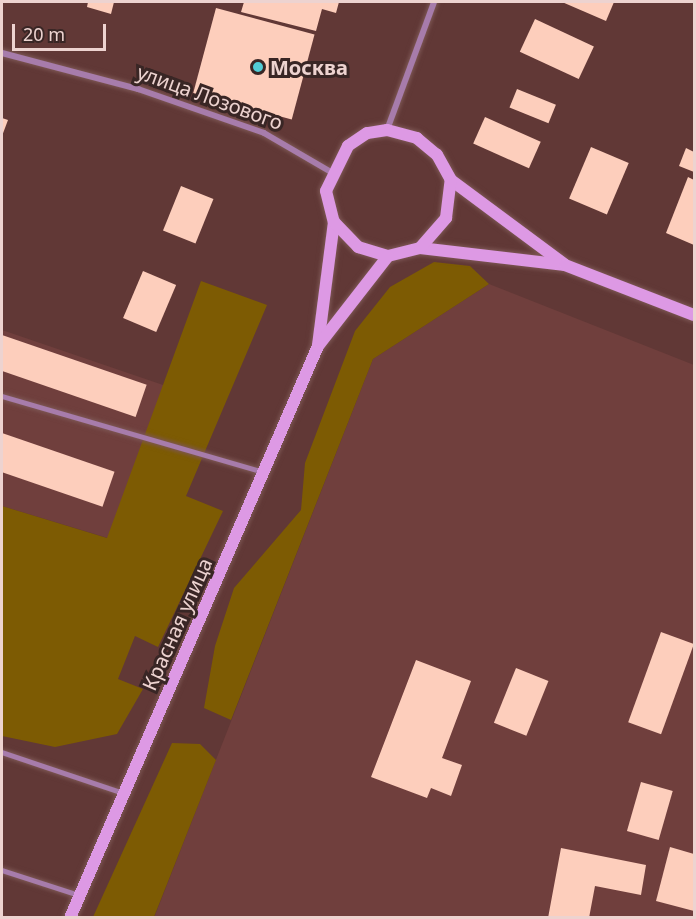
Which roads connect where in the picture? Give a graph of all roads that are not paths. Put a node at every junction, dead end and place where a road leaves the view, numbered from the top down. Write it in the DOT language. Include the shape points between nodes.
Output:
graph roads {
  1 [pos="434,2"];
  2 [pos="2,53"];
  3 [pos="387,130"];
  4 [pos="331,172"];
  5 [pos="451,180"];
  6 [pos="334,222"];
  7 [pos="420,248"];
  8 [pos="388,256"];
  9 [pos="565,265"];
  10 [pos="694,315"];
  11 [pos="318,346"];
  12 [pos="2,396"];
  13 [pos="265,472"];
  14 [pos="2,752"];
  15 [pos="125,793"];
  16 [pos="2,870"];
  17 [pos="80,896"];
  18 [pos="70,918"];
  1 -- 3 [label="street"];
  2 -- 4 [label="street, улица Лозового" via="138,89 264,133"];
  3 -- 4 [label="street, Красная улица" via="367,133 348,146"];
  3 -- 5 [label="street" via="417,138 437,155"];
  4 -- 6 [label="street, Красная улица" via="326,191"];
  5 -- 7 [label="street" via="446,218"];
  5 -- 9 [label="street"];
  6 -- 8 [label="street, Красная улица" via="358,247"];
  6 -- 11 [label="street, Красная улица"];
  7 -- 8 [label="street"];
  7 -- 9 [label="street"];
  8 -- 11 [label="street, Красная улица"];
  9 -- 10 [label="street"];
  11 -- 13 [label="street, Красная улица"];
  12 -- 13 [label="lane"];
  13 -- 15 [label="street, Красная улица"];
  14 -- 15 [label="lane"];
  15 -- 17 [label="street, Красная улица"];
  16 -- 17 [label="lane"];
  17 -- 18 [label="street, Красная улица"];
}
